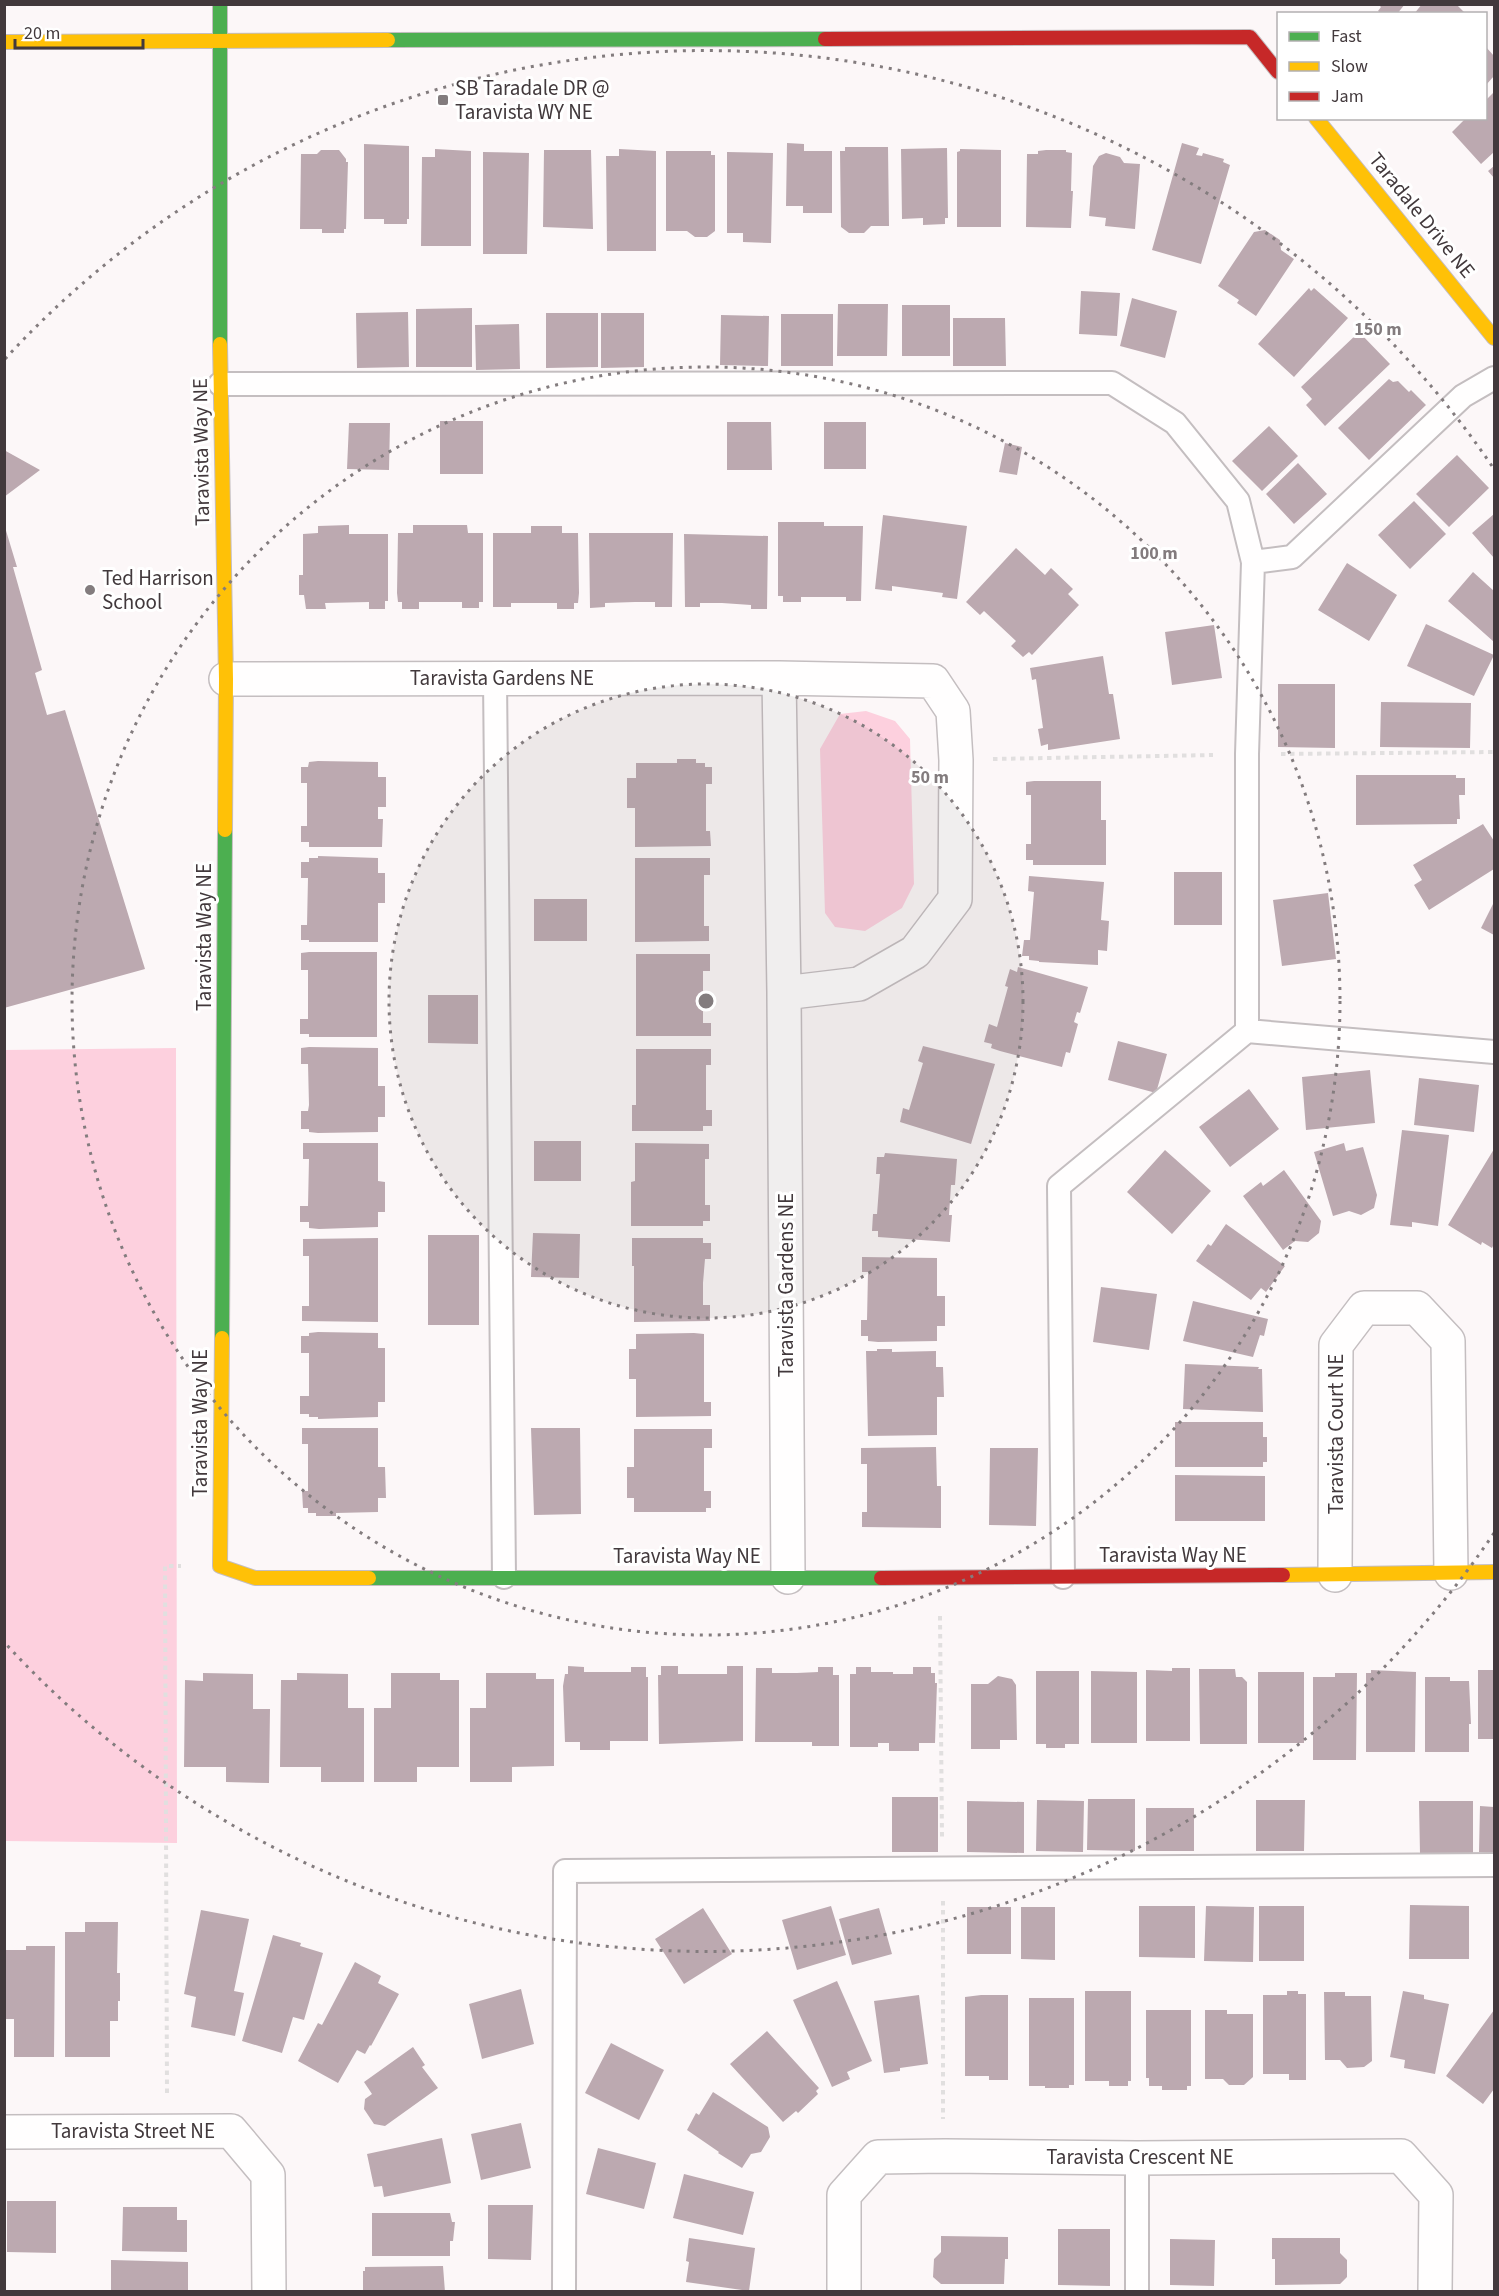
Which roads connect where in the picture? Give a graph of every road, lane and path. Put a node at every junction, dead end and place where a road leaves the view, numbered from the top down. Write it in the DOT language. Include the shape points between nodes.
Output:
graph roads {
  1 [pos="220,4"];
  2 [pos="4,42"];
  3 [pos="220,42"];
  4 [pos="1277,71"];
  5 [pos="1318,120"];
  6 [pos="1494,338"];
  7 [pos="1494,378"];
  8 [pos="220,384"];
  9 [pos="1253,562"];
  10 [pos="779,678"];
  11 [pos="226,679"];
  12 [pos="495,679"];
  13 [pos="784,993"];
  14 [pos="1247,1031"];
  15 [pos="1494,1052"];
  16 [pos="220,1566"];
  17 [pos="1494,1572"];
  18 [pos="1451,1573"];
  19 [pos="1335,1575"];
  20 [pos="504,1577"];
  21 [pos="788,1577"];
  22 [pos="1063,1577"];
  23 [pos="1494,1865"];
  24 [pos="167,2130"];
  25 [pos="4,2132"];
  26 [pos="1137,2158"];
  27 [pos="269,2292"];
  28 [pos="564,2292"];
  29 [pos="844,2292"];
  30 [pos="1137,2292"];
  31 [pos="1435,2292"];
  1 -- 3 [label="street, Taravista Way NE"];
  2 -- 3 [label="street"];
  3 -- 4 [label="street" via="1250,37"];
  3 -- 8 [label="street, Taravista Way NE"];
  5 -- 6 [label="street, Taradale Drive NE"];
  7 -- 9 [label="lane" via="1463,396 1292,558"];
  8 -- 9 [label="lane" via="1112,383 1175,423 1238,501"];
  8 -- 11 [label="street, Taravista Way NE"];
  9 -- 14 [label="lane" via="1247,754"];
  10 -- 12 [label="street, Taravista Gardens NE"];
  10 -- 13 [label="street, Taravista Gardens NE"];
  10 -- 13 [label="street, Taravista Gardens NE" via="933,681 953,711 956,760 955,899 915,952 859,984"];
  11 -- 12 [label="street, Taravista Gardens NE"];
  11 -- 16 [label="street, Taravista Way NE"];
  12 -- 20 [label="lane"];
  13 -- 21 [label="street, Taravista Gardens NE"];
  14 -- 15 [label="lane"];
  14 -- 22 [label="lane" via="1059,1186"];
  16 -- 20 [label="street, Taravista Way NE" via="255,1578"];
  16 -- 24 [label="path" via="165,1566"];
  17 -- 18 [label="street, Taravista Way NE"];
  18 -- 19 [label="street, Taravista Way NE"];
  18 -- 19 [label="street, Taravista Court NE" via="1448,1341 1417,1308 1364,1308 1336,1344"];
  19 -- 22 [label="street, Taravista Way NE"];
  20 -- 21 [label="street, Taravista Way NE"];
  21 -- 22 [label="street, Taravista Way NE"];
  23 -- 28 [label="lane" via="565,1871"];
  24 -- 25 [label="street, Taravista Street NE"];
  24 -- 27 [label="street, Taravista Street NE" via="231,2131 268,2175"];
  26 -- 29 [label="street, Taravista Crescent NE" via="878,2157 844,2195"];
  26 -- 30 [label="lane"];
  26 -- 31 [label="street, Taravista Crescent NE" via="1401,2156 1436,2195"];
}
